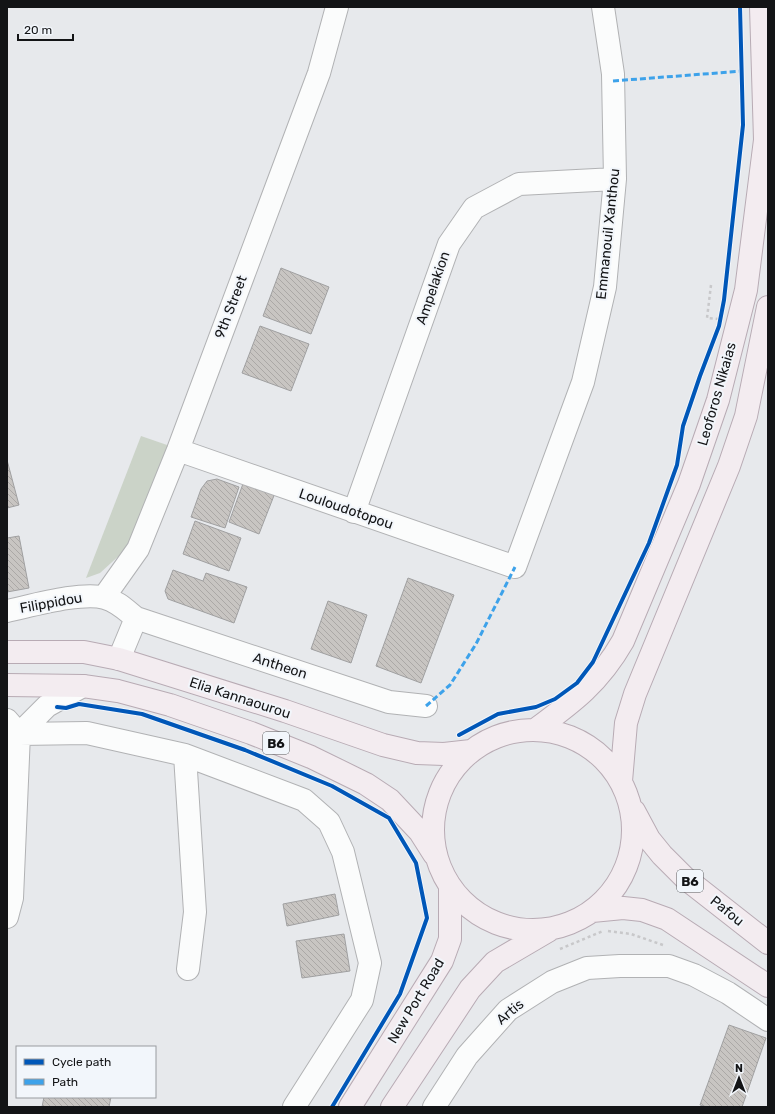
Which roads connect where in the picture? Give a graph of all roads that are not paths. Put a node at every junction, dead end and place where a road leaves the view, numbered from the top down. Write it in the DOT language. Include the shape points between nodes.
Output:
graph roads {
  1 [pos="337,7"];
  2 [pos="602,7"];
  3 [pos="761,7"];
  4 [pos="615,179"];
  5 [pos="768,307"];
  6 [pos="178,450"];
  7 [pos="354,512"];
  8 [pos="515,567"];
  9 [pos="104,597"];
  10 [pos="7,611"];
  11 [pos="136,618"];
  12 [pos="7,652"];
  13 [pos="119,659"];
  14 [pos="7,685"];
  15 [pos="83,686"];
  16 [pos="426,706"];
  17 [pos="13,727"];
  18 [pos="535,730"];
  19 [pos="471,751"];
  20 [pos="185,755"];
  21 [pos="621,781"];
  22 [pos="630,803"];
  23 [pos="436,857"];
  24 [pos="450,886"];
  25 [pos="592,911"];
  26 [pos="7,917"];
  27 [pos="552,928"];
  28 [pos="768,943"];
  29 [pos="188,969"];
  30 [pos="768,986"];
  31 [pos="768,1020"];
  32 [pos="294,1107"];
  33 [pos="350,1107"];
  34 [pos="392,1107"];
  35 [pos="434,1107"];
  1 -- 6 [label="street, 9th Street" via="319,73"];
  2 -- 4 [label="street, Emmanouil Xanthou" via="613,74"];
  3 -- 18 [label="main road, Leoforos Nikaias" via="765,140 746,290 718,400 689,484 623,641 611,662 596,680 577,699"];
  4 -- 7 [label="street, Ampelakion" via="519,184 474,208 449,244"];
  4 -- 8 [label="street, Emmanouil Xanthou" via="605,286 583,382"];
  5 -- 21 [label="main road, Leoforos Nikaias" via="746,416 626,723"];
  6 -- 7 [label="street, Louloudotopou"];
  6 -- 9 [label="street, 9th Street" via="138,549"];
  7 -- 8 [label="street, Louloudotopou"];
  9 -- 10 [label="street, Filippidou" via="81,596"];
  9 -- 11 [label="street, Filippidou" via="118,603"];
  11 -- 13 [label="street"];
  11 -- 16 [label="street, Antheon" via="389,702"];
  12 -- 13 [label="main road, Elia Kannaourou / B6" via="84,652"];
  13 -- 19 [label="main road, Elia Kannaourou / B6" via="383,745 417,753"];
  14 -- 15 [label="main road, Elia Kannaourou / B6"];
  15 -- 17 [label="street"];
  15 -- 23 [label="main road, Elia Kannaourou / B6" via="170,705 311,757 366,784 390,800 420,832"];
  17 -- 20 [label="street" via="87,733"];
  17 -- 26 [label="street" via="12,898"];
  18 -- 19 [label="main road, B6" via="501,735"];
  18 -- 21 [label="main road, B6" via="561,734 585,744 605,760"];
  19 -- 23 [label="main road, B6" via="445,781 438,798 433,818"];
  20 -- 29 [label="street" via="194,912"];
  20 -- 32 [label="street" via="304,800 329,822 344,852 370,963 362,1000"];
  21 -- 22 [label="main road, B6"];
  22 -- 25 [label="main road, B6" via="634,827 632,851 623,874 610,895"];
  22 -- 28 [label="main road, Pafou / B6" via="649,839 662,855 685,878"];
  23 -- 24 [label="main road, B6"];
  24 -- 27 [label="main road, B6" via="469,908 494,922 523,930"];
  24 -- 33 [label="main road, New Port Road" via="450,939 442,961"];
  25 -- 27 [label="main road, B6" via="573,922"];
  25 -- 30 [label="main road, B6" via="623,908 642,910 667,918"];
  27 -- 34 [label="main road" via="495,962 470,989"];
  31 -- 35 [label="street, Artis" via="728,993 694,975 669,966 587,968 552,982 508,1010 467,1056"];
}
